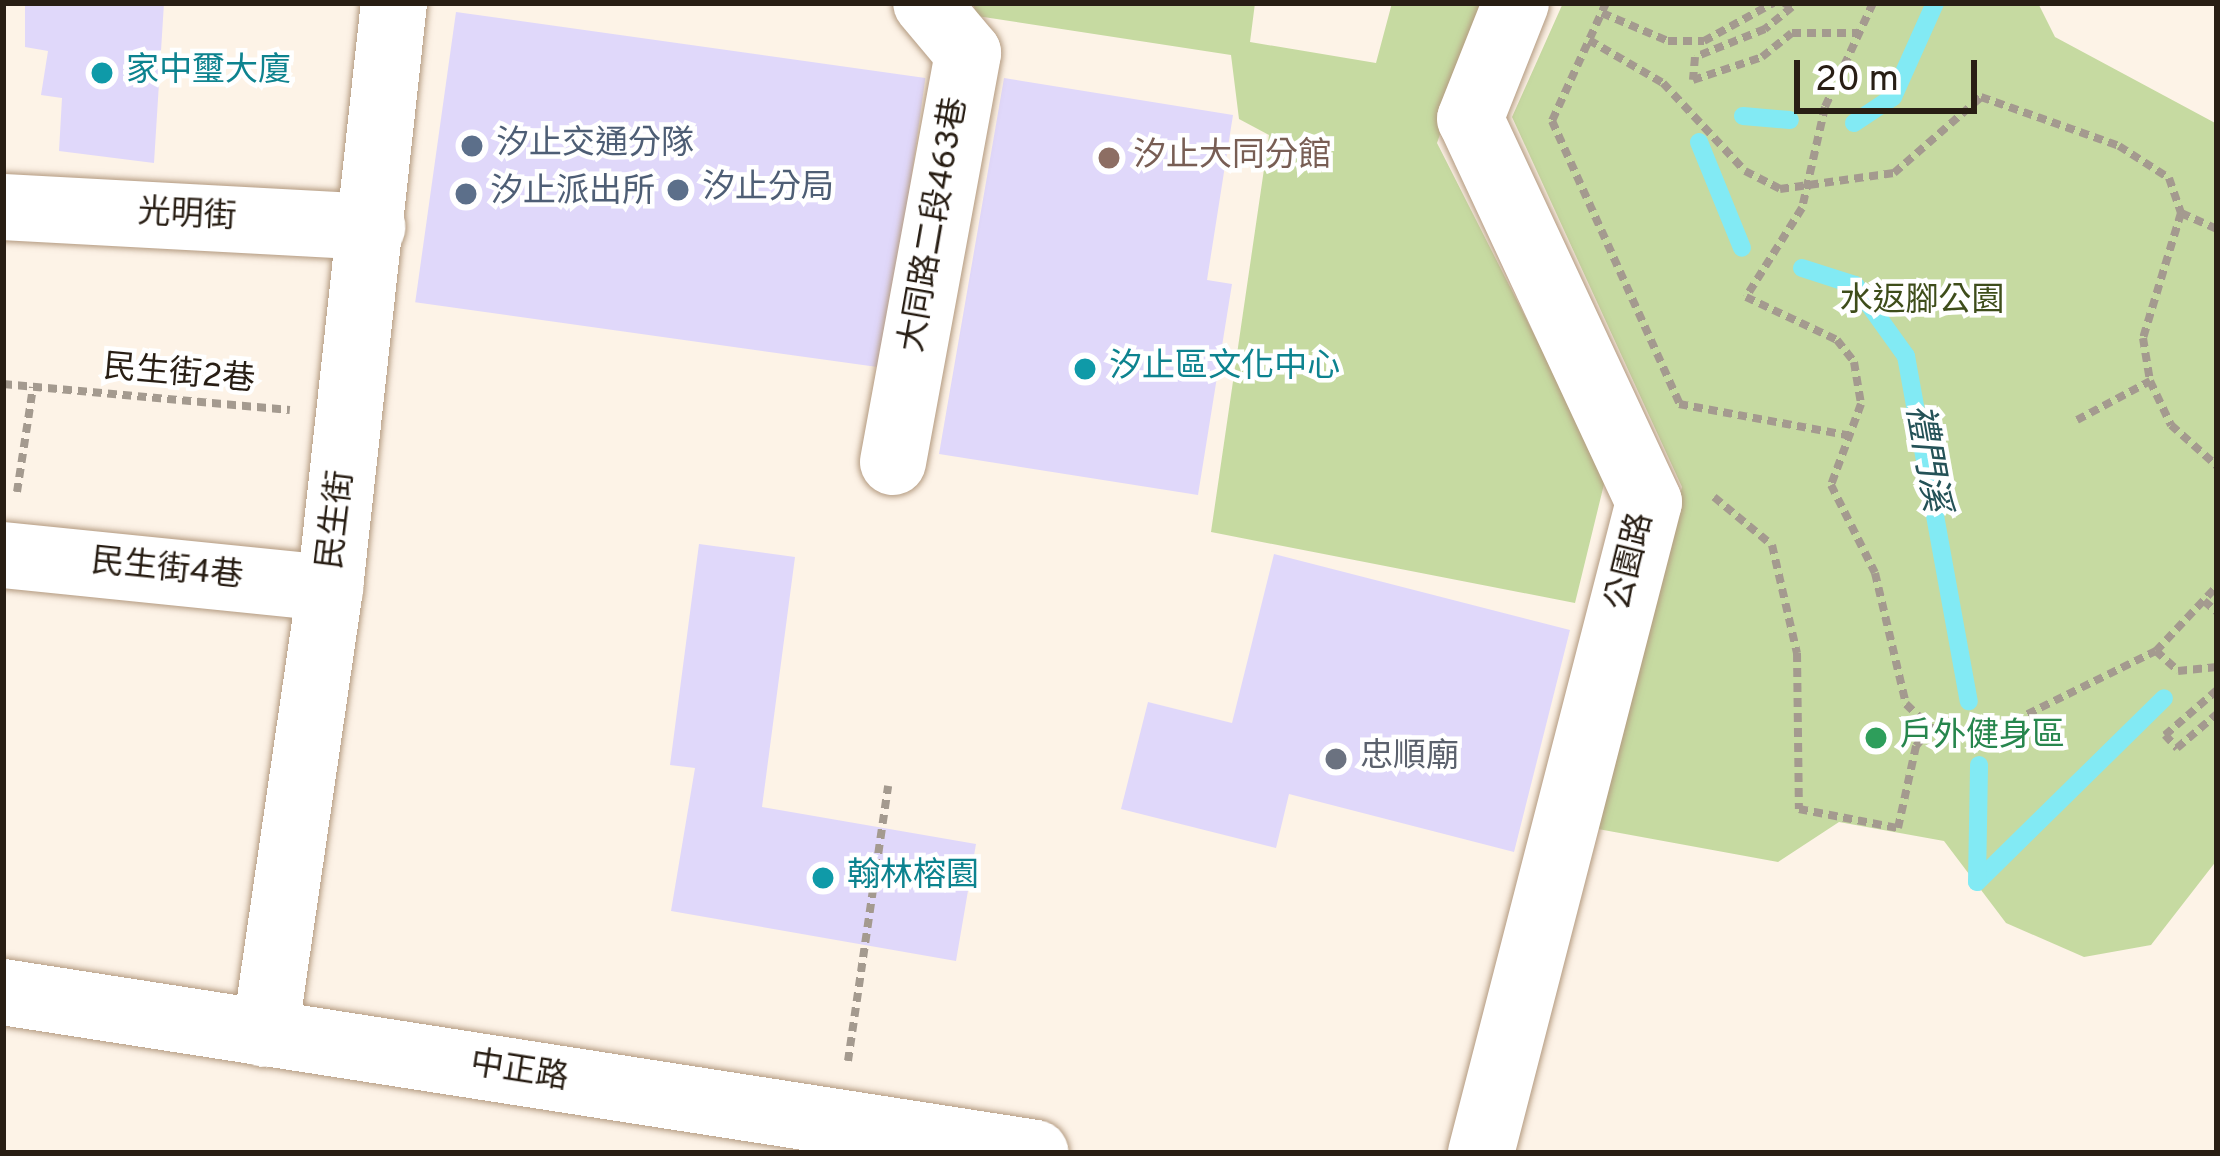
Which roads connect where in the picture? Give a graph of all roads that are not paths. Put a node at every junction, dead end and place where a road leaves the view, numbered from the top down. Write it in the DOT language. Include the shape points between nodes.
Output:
graph roads {
  1 [pos="394,3"];
  2 [pos="926,3"];
  3 [pos="1516,3"];
  4 [pos="3,207"];
  5 [pos="372,227"];
  6 [pos="893,462"];
  7 [pos="9,555"];
  8 [pos="330,588"];
  9 [pos="3,992"];
  10 [pos="266,1034"];
  11 [pos="1036,1153"];
  12 [pos="1481,1153"];
  1 -- 5 [label="street, 民生街"];
  2 -- 6 [label="street, 大同路二段463巷" via="968,52"];
  3 -- 12 [label="street, 公園路" via="1470,119 1649,502"];
  4 -- 5 [label="street, 光明街"];
  5 -- 8 [label="street, 民生街"];
  7 -- 8 [label="street, 民生街4巷"];
  8 -- 10 [label="street, 民生街"];
  9 -- 10 [label="street, 中正路"];
  10 -- 11 [label="street, 中正路"];
}
